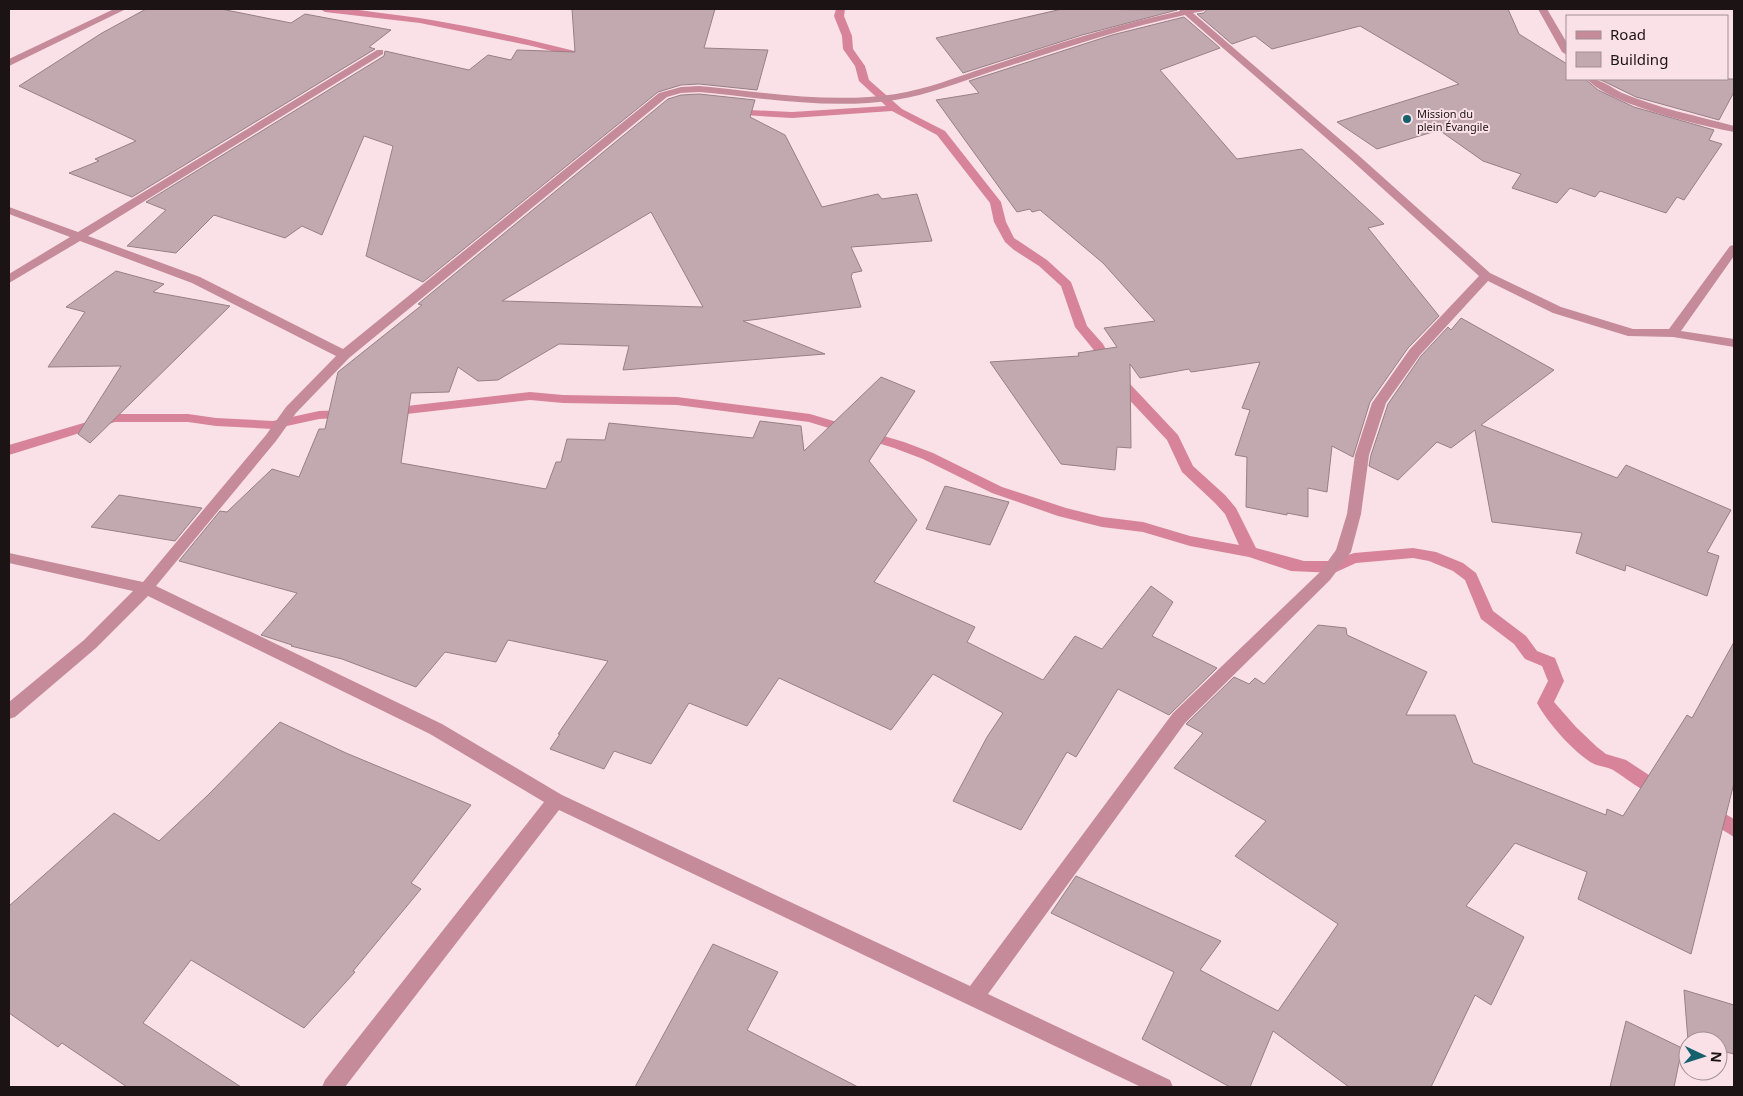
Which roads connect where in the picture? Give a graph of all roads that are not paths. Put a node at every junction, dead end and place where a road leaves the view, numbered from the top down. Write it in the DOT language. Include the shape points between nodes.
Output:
graph roads {
  1 [pos="121,9"];
  2 [pos="1201,9"];
  3 [pos="1542,9"];
  4 [pos="1185,10"];
  5 [pos="1566,50"];
  6 [pos="380,52"];
  7 [pos="9,63"];
  8 [pos="1593,80"];
  9 [pos="1734,129"];
  10 [pos="9,210"];
  11 [pos="79,236"];
  12 [pos="1734,248"];
  13 [pos="1486,276"];
  14 [pos="9,279"];
  15 [pos="1673,333"];
  16 [pos="1734,343"];
  17 [pos="344,355"];
  18 [pos="9,558"];
  19 [pos="146,588"];
  20 [pos="9,712"];
  21 [pos="556,800"];
  22 [pos="974,997"];
  23 [pos="332,1087"];
  24 [pos="1163,1087"];
  1 -- 7 [label="street"];
  2 -- 4 [label="street"];
  3 -- 5 [label="street"];
  4 -- 13 [label="street"];
  4 -- 17 [label="street" via="898,96 870,100 810,100 681,90 663,95"];
  6 -- 11 [label="street"];
  8 -- 9 [label="street" via="1599,86 1640,102"];
  10 -- 11 [label="street"];
  11 -- 14 [label="street"];
  11 -- 17 [label="street" via="196,280"];
  12 -- 15 [label="street"];
  13 -- 15 [label="street" via="1557,310 1632,333"];
  13 -- 22 [label="street" via="1415,352 1379,403 1362,455 1354,514 1343,552 1325,576 1179,718"];
  15 -- 16 [label="street"];
  17 -- 19 [label="street" via="291,410"];
  18 -- 19 [label="street"];
  19 -- 20 [label="street" via="90,644"];
  19 -- 21 [label="street" via="436,729"];
  21 -- 22 [label="street"];
  21 -- 23 [label="street"];
  22 -- 24 [label="street"];
}
